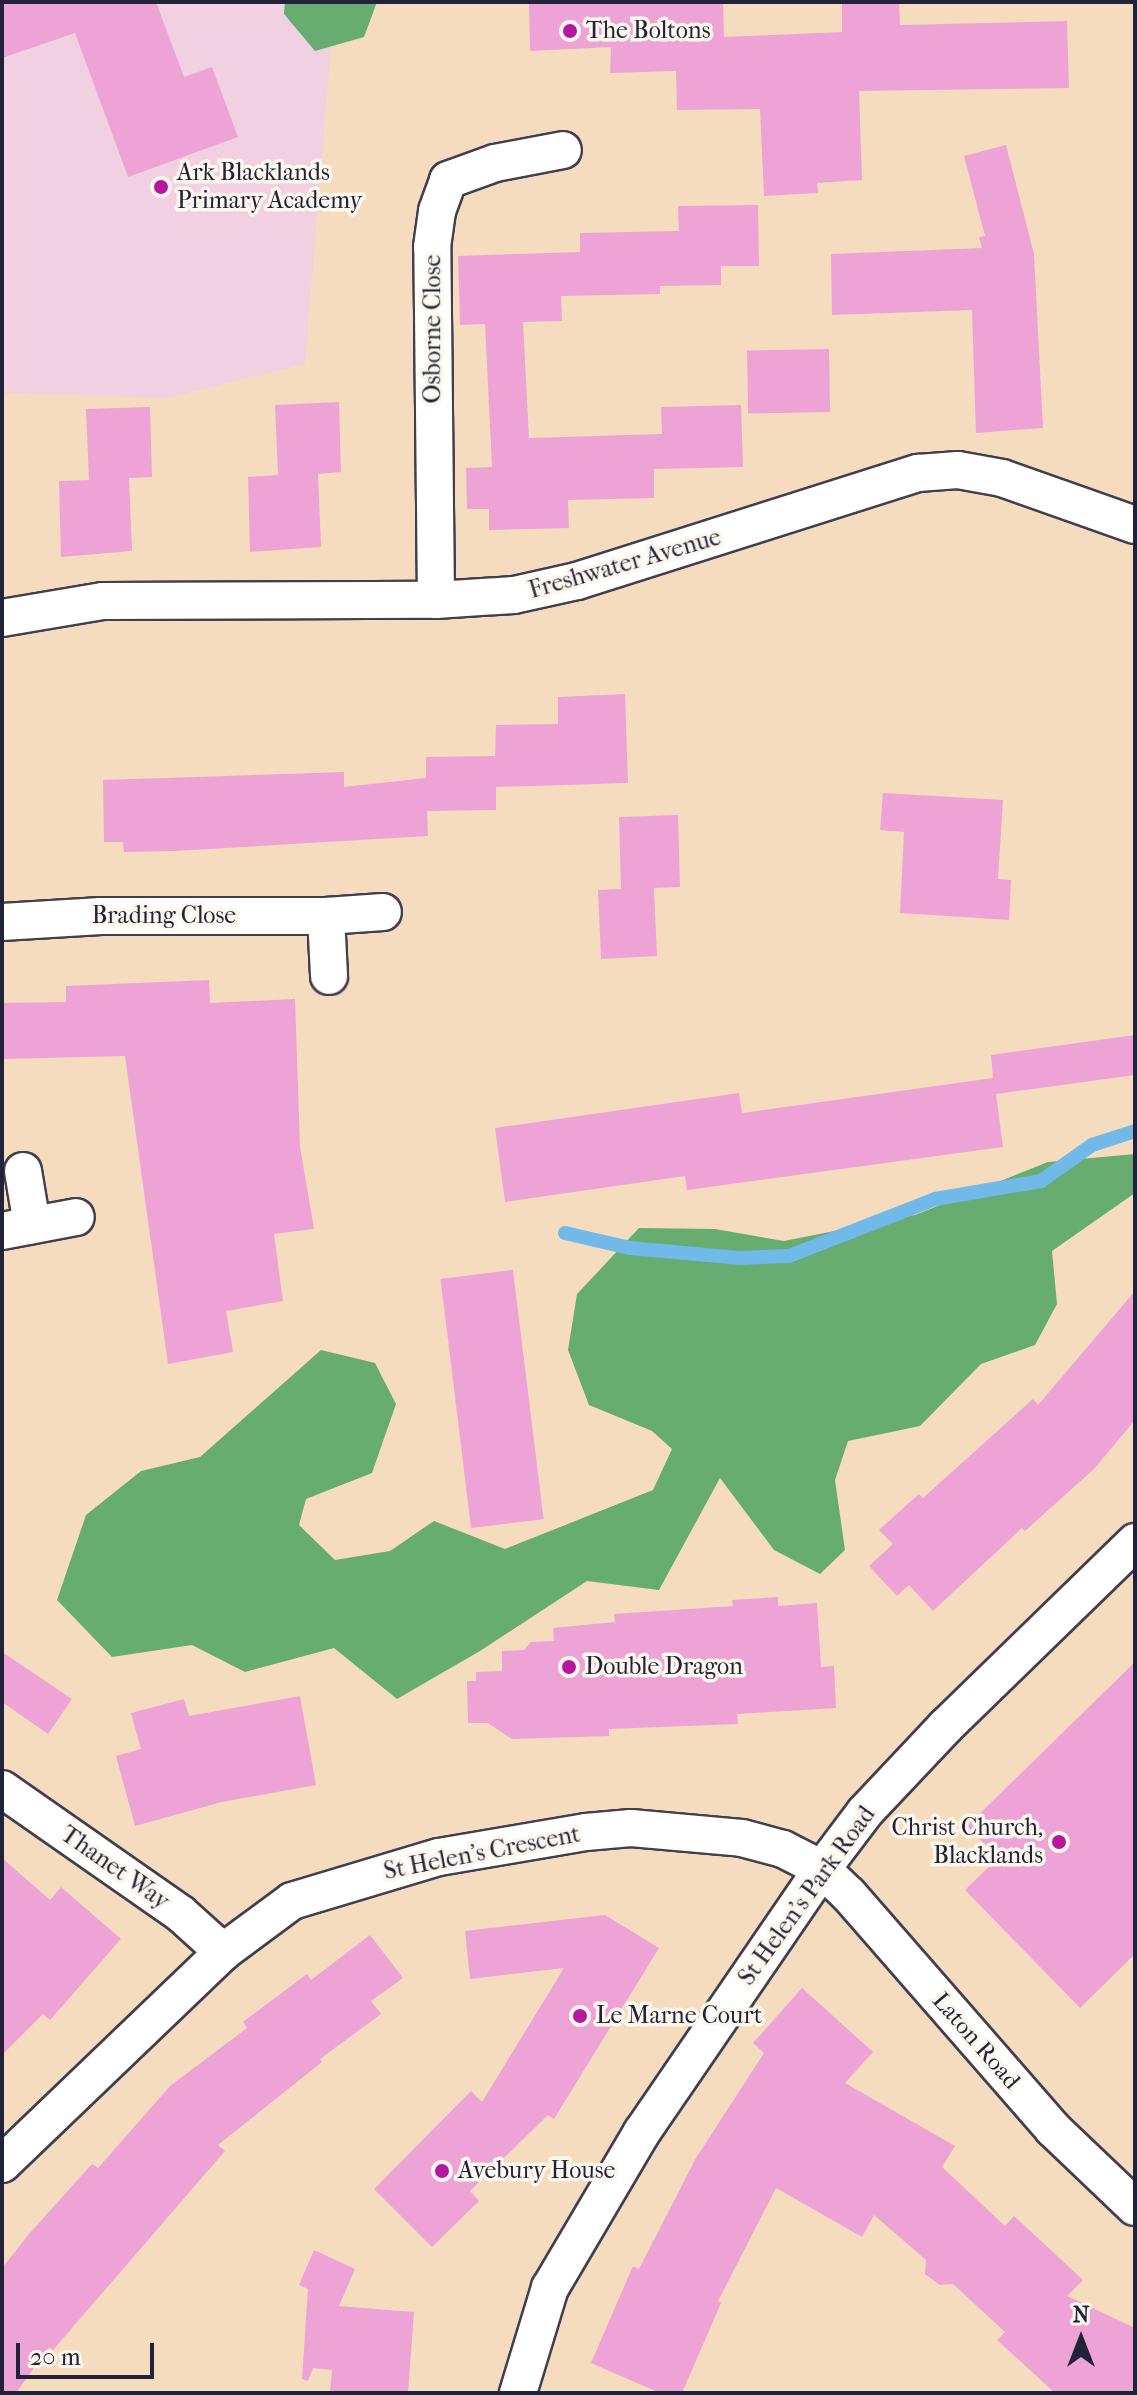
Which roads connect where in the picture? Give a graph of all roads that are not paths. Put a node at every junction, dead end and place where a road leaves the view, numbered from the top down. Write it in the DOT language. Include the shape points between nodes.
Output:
graph roads {
  1 [pos="563,150"];
  2 [pos="1135,525"];
  3 [pos="436,600"];
  4 [pos="2,618"];
  5 [pos="383,912"];
  6 [pos="326,916"];
  7 [pos="2,922"];
  8 [pos="329,976"];
  9 [pos="23,1171"];
  10 [pos="76,1217"];
  11 [pos="17,1228"];
  12 [pos="1135,1542"];
  13 [pos="2,1789"];
  14 [pos="822,1869"];
  15 [pos="223,1952"];
  16 [pos="2,2164"];
  17 [pos="1135,2207"];
  18 [pos="518,2393"];
  1 -- 3 [label="street, Osborne Close" via="495,163 448,180 437,211 432,247"];
  2 -- 3 [label="street, Freshwater Avenue" via="1002,478 958,470 918,473 577,581 514,595"];
  3 -- 4 [label="street, Freshwater Avenue" via="103,601"];
  5 -- 6 [label="street, Brading Close"];
  6 -- 7 [label="street, Brading Close" via="101,916"];
  6 -- 8 [label="street"];
  9 -- 11 [label="street"];
  10 -- 11 [label="street"];
  12 -- 14 [label="street, St Helen's Park Road" via="946,1726 865,1812"];
  13 -- 15 [label="street, Thanet Way" via="181,1914"];
  14 -- 15 [label="street, St Helen's Crescent" via="783,1849 742,1838 631,1828 586,1832 427,1860 292,1901"];
  14 -- 17 [label="street, Laton Road" via="1053,2129"];
  14 -- 18 [label="street, St Helen's Park Road" via="642,2132 550,2288"];
  15 -- 16 [label="street, St Helen's Crescent"];
}
